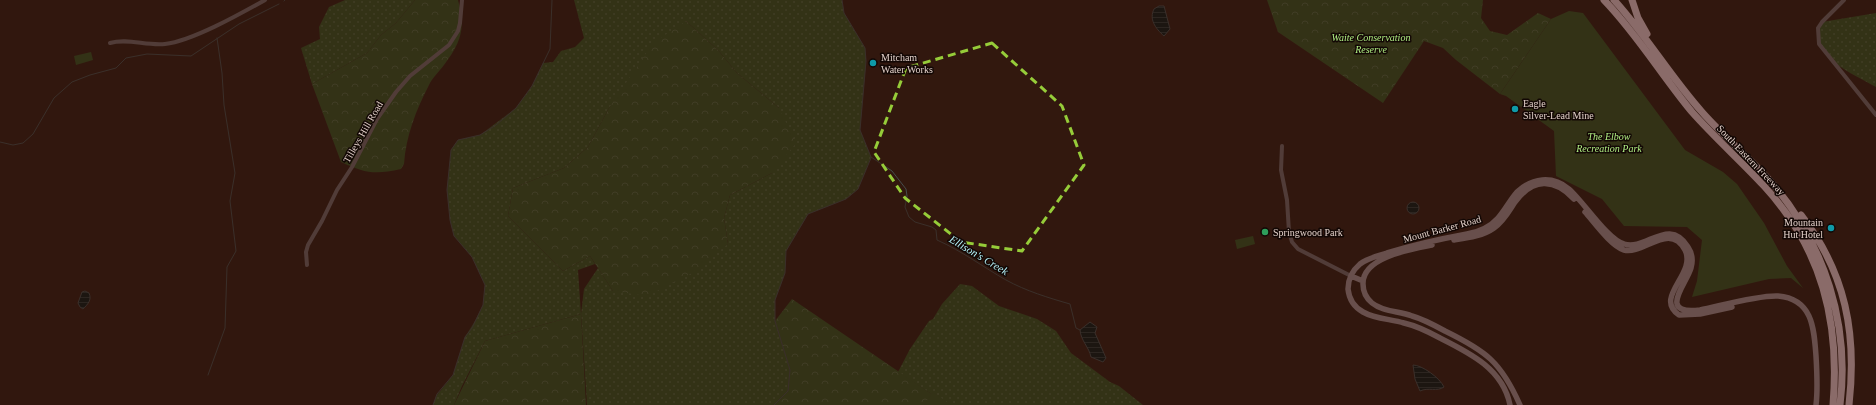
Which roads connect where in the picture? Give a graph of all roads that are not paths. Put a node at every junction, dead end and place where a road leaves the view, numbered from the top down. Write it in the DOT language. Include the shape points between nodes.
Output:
graph roads {
  1 [pos="265,0"];
  2 [pos="462,0"];
  3 [pos="1599,0"];
  4 [pos="1604,0"];
  5 [pos="1614,0"];
  6 [pos="1632,0"];
  7 [pos="1844,0"];
  8 [pos="1628,28"];
  9 [pos="110,44"];
  10 [pos="1689,97"];
  11 [pos="1876,115"];
  12 [pos="1282,146"];
  13 [pos="1771,182"];
  14 [pos="306,265"];
  15 [pos="1366,271"];
  16 [pos="1351,276"];
  17 [pos="1363,281"];
  18 [pos="1829,308"];
  19 [pos="1510,405"];
  20 [pos="1520,405"];
  21 [pos="1815,405"];
  22 [pos="1829,405"];
  23 [pos="1833,405"];
  24 [pos="1840,405"];
  25 [pos="1849,405"];
  1 -- 9 [label="street" via="186,39 164,44 120,41"];
  2 -- 14 [label="street, Tilleys Hill Road" via="459,27 449,45 410,76 378,119 308,245"];
  3 -- 8 [label="highway"];
  4 -- 8 [label="highway, South Eastern Freeway"];
  5 -- 10 [label="highway, South Eastern Freeway"];
  6 -- 10 [label="highway" via="1642,26"];
  7 -- 11 [label="street" via="1818,28 1819,44"];
  8 -- 18 [label="highway, South Eastern Freeway" via="1683,101 1723,146 1765,187 1790,218 1817,271"];
  10 -- 13 [label="highway, South Eastern Freeway"];
  12 -- 16 [label="street" via="1281,170 1292,242 1298,249"];
  13 -- 24 [label="highway, South Eastern Freeway" via="1805,230 1835,303 1842,362"];
  13 -- 25 [label="highway" via="1790,199 1813,230 1829,259 1843,295 1852,346"];
  15 -- 16 [label="main road" via="1360,270"];
  15 -- 17 [label="main road"];
  15 -- 21 [label="main road, Mount Barker Road" via="1375,263 1389,257 1485,233 1501,222 1525,191 1542,184 1556,185 1573,198 1620,248 1634,250 1662,239 1675,240 1681,245 1687,256 1687,266 1670,300 1671,307 1679,315 1700,314 1774,298 1800,307 1808,317 1812,330"];
  16 -- 17 [label="main road"];
  16 -- 19 [label="main road" via="1348,290 1357,308 1373,316 1418,327 1467,351 1488,366 1498,379"];
  16 -- 21 [label="main road, Mount Barker Road" via="1358,266 1376,257 1421,243 1483,229 1498,219 1518,192 1528,184 1543,180 1556,181 1571,190 1619,242 1634,245 1654,236 1666,234 1682,240 1689,249 1692,260 1689,272 1676,296 1683,309 1700,310 1773,296 1787,298 1801,306 1809,316 1814,329 1817,384"];
  17 -- 20 [label="main road" via="1366,295 1377,306 1423,320 1484,352 1502,371"];
  18 -- 22 [label="highway"];
  18 -- 23 [label="highway, South Eastern Freeway" via="1834,347"];
}
